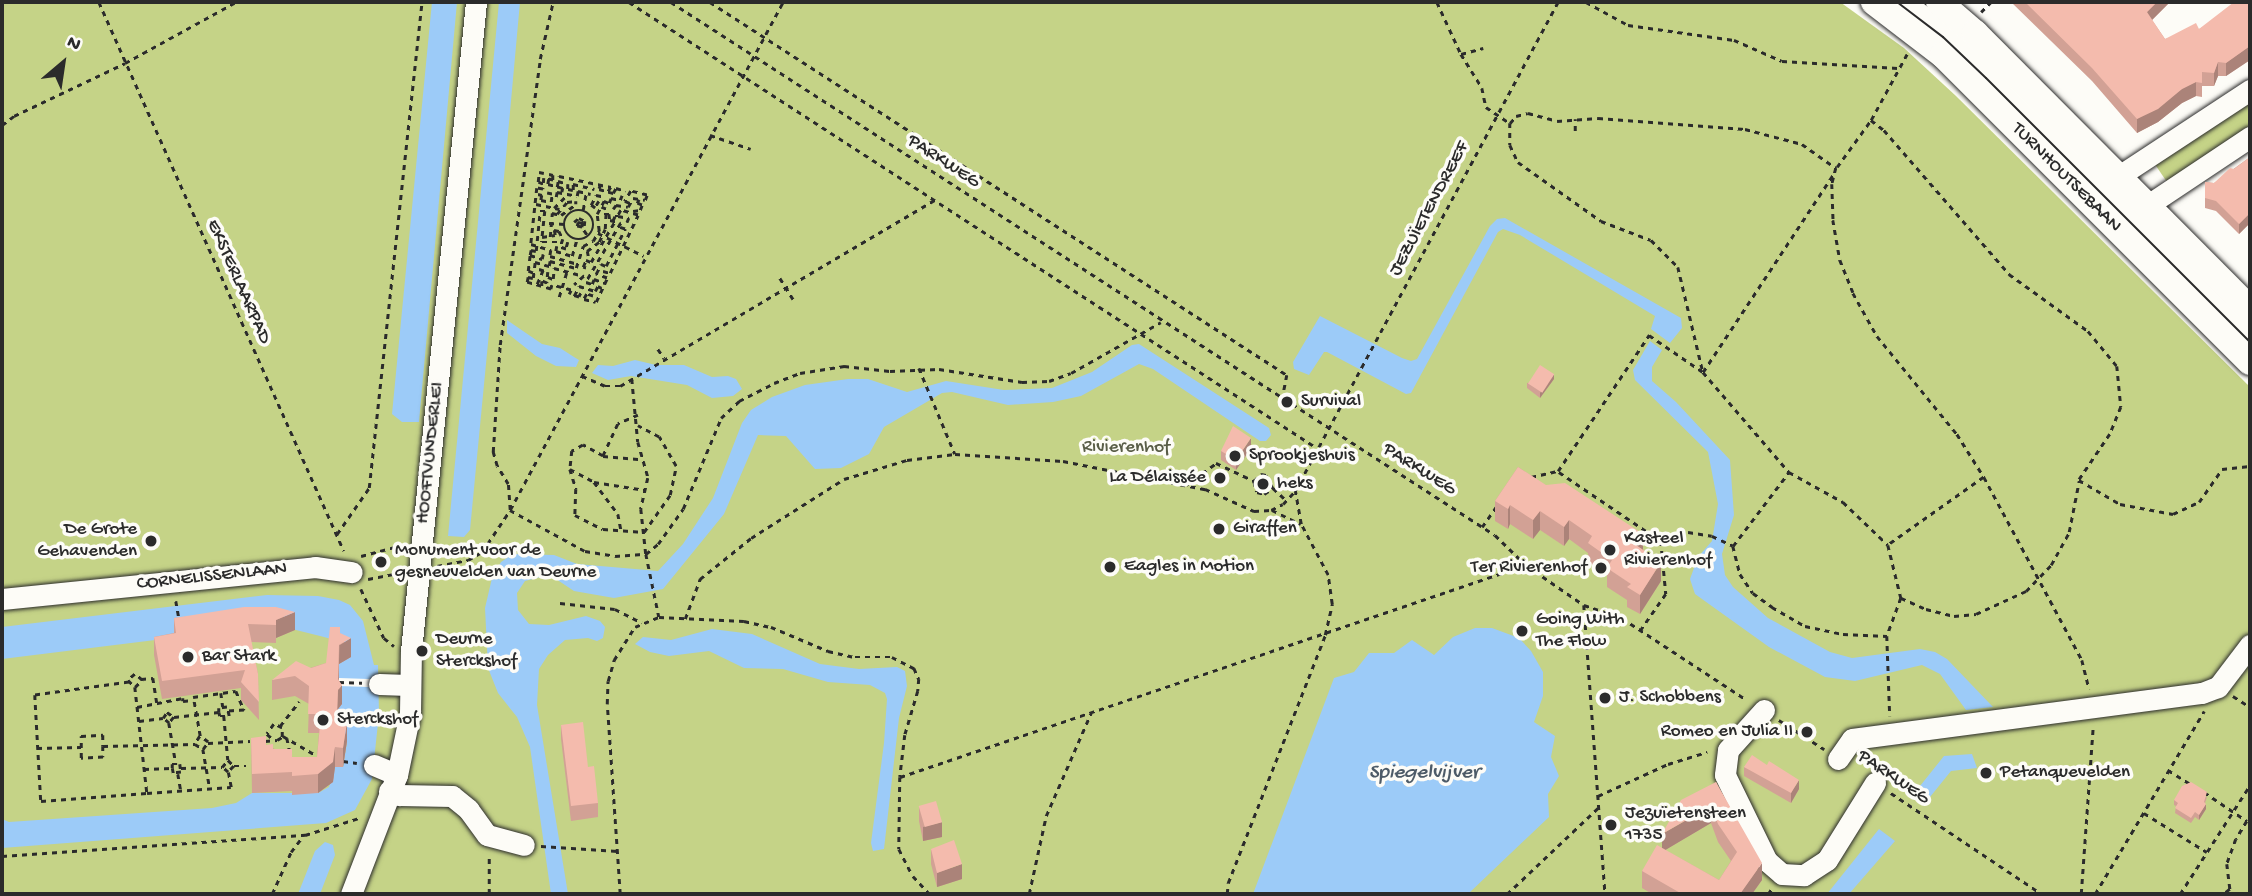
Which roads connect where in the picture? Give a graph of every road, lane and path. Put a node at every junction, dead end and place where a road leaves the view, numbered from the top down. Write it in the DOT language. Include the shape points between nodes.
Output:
graph roads {
  1 [pos="99,2"];
  2 [pos="236,2"];
  3 [pos="422,2"];
  4 [pos="476,2"];
  5 [pos="553,2"];
  6 [pos="629,2"];
  7 [pos="671,2"];
  8 [pos="710,2"];
  9 [pos="783,2"];
  10 [pos="1437,2"];
  11 [pos="1558,2"];
  12 [pos="1586,2"];
  13 [pos="1874,2"];
  14 [pos="1905,2"];
  15 [pos="1991,2"];
  16 [pos="1927,18"];
  17 [pos="1977,18"];
  18 [pos="764,37"];
  19 [pos="1483,48"];
  20 [pos="1461,54"];
  21 [pos="754,55"];
  22 [pos="124,63"];
  23 [pos="1898,68"];
  24 [pos="743,76"];
  25 [pos="2250,90"];
  26 [pos="1497,116"];
  27 [pos="1575,119"];
  28 [pos="1871,120"];
  29 [pos="1510,123"];
  30 [pos="2,125"];
  31 [pos="1574,131"];
  32 [pos="710,135"];
  33 [pos="2250,137"];
  34 [pos="751,149"];
  35 [pos="1836,168"];
  36 [pos="2119,176"];
  37 [pos="549,180"];
  38 [pos="558,181"];
  39 [pos="543,184"];
  40 [pos="601,185"];
  41 [pos="557,187"];
  42 [pos="594,189"];
  43 [pos="606,191"];
  44 [pos="547,192"];
  45 [pos="562,193"];
  46 [pos="537,194"];
  47 [pos="568,194"];
  48 [pos="625,196"];
  49 [pos="556,197"];
  50 [pos="639,199"];
  51 [pos="935,200"];
  52 [pos="546,201"];
  53 [pos="599,201"];
  54 [pos="630,203"];
  55 [pos="536,204"];
  56 [pos="2148,205"];
  57 [pos="545,206"];
  58 [pos="601,207"];
  59 [pos="554,208"];
  60 [pos="559,209"];
  61 [pos="613,209"];
  62 [pos="583,210"];
  63 [pos="632,212"];
  64 [pos="557,214"];
  65 [pos="604,214"];
  66 [pos="618,216"];
  67 [pos="614,221"];
  68 [pos="549,223"];
  69 [pos="575,223"];
  70 [pos="603,223"];
  71 [pos="627,223"];
  72 [pos="565,224"];
  73 [pos="619,227"];
  74 [pos="598,233"];
  75 [pos="588,236"];
  76 [pos="542,237"];
  77 [pos="550,237"];
  78 [pos="605,237"];
  79 [pos="577,239"];
  80 [pos="612,240"];
  81 [pos="562,242"];
  82 [pos="568,242"];
  83 [pos="617,243"];
  84 [pos="536,246"];
  85 [pos="623,246"];
  86 [pos="561,248"];
  87 [pos="543,254"];
  88 [pos="530,255"];
  89 [pos="588,256"];
  90 [pos="644,256"];
  91 [pos="578,264"];
  92 [pos="545,265"];
  93 [pos="586,268"];
  94 [pos="539,269"];
  95 [pos="544,270"];
  96 [pos="567,271"];
  97 [pos="603,271"];
  98 [pos="533,273"];
  99 [pos="548,277"];
  100 [pos="780,278"];
  101 [pos="605,283"];
  102 [pos="574,285"];
  103 [pos="539,286"];
  104 [pos="562,287"];
  105 [pos="786,287"];
  106 [pos="603,288"];
  107 [pos="582,293"];
  108 [pos="574,296"];
  109 [pos="593,296"];
  110 [pos="559,297"];
  111 [pos="793,299"];
  112 [pos="2250,309"];
  113 [pos="1162,321"];
  114 [pos="1141,333"];
  115 [pos="2250,335"];
  116 [pos="658,349"];
  117 [pos="664,358"];
  118 [pos="2250,362"];
  119 [pos="919,369"];
  120 [pos="1703,372"];
  121 [pos="581,375"];
  122 [pos="632,379"];
  123 [pos="1283,400"];
  124 [pos="638,415"];
  125 [pos="638,426"];
  126 [pos="1327,429"];
  127 [pos="1317,448"];
  128 [pos="955,454"];
  129 [pos="603,456"];
  130 [pos="643,459"];
  131 [pos="2250,466"];
  132 [pos="569,469"];
  133 [pos="1558,471"];
  134 [pos="1789,472"];
  135 [pos="1984,477"];
  136 [pos="1524,479"];
  137 [pos="2079,480"];
  138 [pos="1254,481"];
  139 [pos="594,482"];
  140 [pos="1186,485"];
  141 [pos="1273,488"];
  142 [pos="645,491"];
  143 [pos="1295,491"];
  144 [pos="1287,500"];
  145 [pos="1498,504"];
  146 [pos="510,510"];
  147 [pos="1271,510"];
  148 [pos="1301,524"];
  149 [pos="1482,527"];
  150 [pos="621,530"];
  151 [pos="644,532"];
  152 [pos="337,534"];
  153 [pos="1661,541"];
  154 [pos="405,544"];
  155 [pos="1888,545"];
  156 [pos="1733,546"];
  157 [pos="646,554"];
  158 [pos="1526,565"];
  159 [pos="350,566"];
  160 [pos="426,568"];
  161 [pos="2040,579"];
  162 [pos="1901,598"];
  163 [pos="2,599"];
  164 [pos="176,601"];
  165 [pos="560,603"];
  166 [pos="1584,605"];
  167 [pos="659,617"];
  168 [pos="685,619"];
  169 [pos="642,622"];
  170 [pos="180,626"];
  171 [pos="1641,630"];
  172 [pos="1325,635"];
  173 [pos="1887,636"];
  174 [pos="2250,645"];
  175 [pos="399,650"];
  176 [pos="158,677"];
  177 [pos="153,678"];
  178 [pos="141,679"];
  179 [pos="129,681"];
  180 [pos="379,684"];
  181 [pos="408,685"];
  182 [pos="135,687"];
  183 [pos="2218,687"];
  184 [pos="221,693"];
  185 [pos="193,700"];
  186 [pos="165,702"];
  187 [pos="299,702"];
  188 [pos="158,703"];
  189 [pos="137,707"];
  190 [pos="223,707"];
  191 [pos="2094,708"];
  192 [pos="1764,710"];
  193 [pos="167,712"];
  194 [pos="219,712"];
  195 [pos="228,712"];
  196 [pos="1091,712"];
  197 [pos="197,715"];
  198 [pos="224,716"];
  199 [pos="174,717"];
  200 [pos="163,718"];
  201 [pos="139,720"];
  202 [pos="169,723"];
  203 [pos="280,726"];
  204 [pos="1891,734"];
  205 [pos="200,736"];
  206 [pos="285,737"];
  207 [pos="274,740"];
  208 [pos="250,741"];
  209 [pos="261,741"];
  210 [pos="227,742"];
  211 [pos="208,743"];
  212 [pos="173,744"];
  213 [pos="195,744"];
  214 [pos="142,745"];
  215 [pos="103,746"];
  216 [pos="81,747"];
  217 [pos="37,748"];
  218 [pos="203,749"];
  219 [pos="1728,750"];
  220 [pos="290,752"];
  221 [pos="1838,759"];
  222 [pos="228,760"];
  223 [pos="344,762"];
  224 [pos="176,764"];
  225 [pos="374,765"];
  226 [pos="234,766"];
  227 [pos="246,766"];
  228 [pos="206,767"];
  229 [pos="222,767"];
  230 [pos="173,768"];
  231 [pos="144,769"];
  232 [pos="179,770"];
  233 [pos="2168,770"];
  234 [pos="228,772"];
  235 [pos="900,777"];
  236 [pos="393,783"];
  237 [pos="1875,783"];
  238 [pos="2250,785"];
  239 [pos="210,789"];
  240 [pos="181,791"];
  241 [pos="147,793"];
  242 [pos="1598,796"];
  243 [pos="1599,807"];
  244 [pos="2234,810"];
  245 [pos="2143,813"];
  246 [pos="367,816"];
  247 [pos="305,835"];
  248 [pos="487,835"];
  249 [pos="524,845"];
  250 [pos="618,851"];
  251 [pos="2207,852"];
  252 [pos="2,856"];
  253 [pos="272,894"];
  254 [pos="351,894"];
  255 [pos="489,894"];
  256 [pos="620,894"];
  257 [pos="930,894"];
  258 [pos="1029,894"];
  259 [pos="1227,894"];
  260 [pos="1507,894"];
  261 [pos="1605,894"];
  262 [pos="2042,894"];
  263 [pos="2081,894"];
  264 [pos="2095,894"];
  265 [pos="2180,894"];
  266 [pos="2224,894"];
  1 -- 22 [label="path, EKSTERLAARPAD"];
  2 -- 22 [label="path"];
  3 -- 152 [label="path" via="369,488"];
  4 -- 160 [label="street, HOOFTVUNDERLEI"];
  5 -- 146 [label="path" via="540,59 500,345 493,452 508,484"];
  6 -- 24 [label="path"];
  7 -- 21 [label="path, PARKWEG"];
  8 -- 18 [label="path"];
  9 -- 18 [label="path"];
  10 -- 20 [label="path"];
  11 -- 26 [label="path, JEZUÏETENDREEF"];
  12 -- 23 [label="path" via="1628,25 1734,40 1782,61"];
  13 -- 16 [label="main road, TURNHOUTSEBAAN"];
  14 -- 16 [label="street, TURNHOUTSEBAAN"];
  15 -- 17 [label="path"];
  16 -- 23 [label="path"];
  16 -- 36 [label="main road, TURNHOUTSEBAAN" via="1976,33"];
  16 -- 115 [label="street, TURNHOUTSEBAAN"];
  16 -- 118 [label="main road, TURNHOUTSEBAAN"];
  18 -- 21 [label="path"];
  18 -- 123 [label="path" via="1287,375"];
  19 -- 20 [label="path"];
  20 -- 26 [label="path" via="1482,88 1486,107"];
  21 -- 24 [label="path"];
  21 -- 113 [label="path, PARKWEG"];
  22 -- 30 [label="path"];
  22 -- 152 [label="path, EKSTERLAARPAD"];
  23 -- 28 [label="path"];
  24 -- 32 [label="path"];
  24 -- 51 [label="path"];
  25 -- 36 [label="street"];
  26 -- 29 [label="path"];
  26 -- 126 [label="path, JEZUÏETENDREEF"];
  27 -- 29 [label="path" via="1557,121 1522,113"];
  27 -- 31 [label="path"];
  27 -- 35 [label="path" via="1745,129 1802,144"];
  28 -- 35 [label="path"];
  28 -- 137 [label="path" via="2009,274 2088,331 2117,366 2121,407 2110,434"];
  29 -- 120 [label="path" via="1510,145 1529,172 1601,221 1651,240 1678,267"];
  32 -- 34 [label="path"];
  32 -- 90 [label="path"];
  33 -- 56 [label="street"];
  35 -- 120 [label="path"];
  35 -- 135 [label="path" via="1831,191 1833,220 1840,260 1853,293 1877,335 1958,434"];
  36 -- 56 [label="main road, TURNHOUTSEBAAN"];
  37 -- 39 [label="path" via="544,178"];
  37 -- 39 [label="path" via="554,175 539,172 538,183"];
  37 -- 41 [label="path" via="548,184"];
  38 -- 40 [label="path" via="558,176"];
  38 -- 41 [label="path"];
  38 -- 42 [label="path" via="568,184 568,189 573,190 573,184"];
  39 -- 46 [label="path"];
  40 -- 43 [label="path" via="599,189"];
  40 -- 43 [label="path" via="611,187"];
  41 -- 45 [label="path" via="563,188"];
  43 -- 48 [label="path" via="623,190 619,194"];
  43 -- 53 [label="path" via="603,197 596,195 591,205 595,208"];
  44 -- 52 [label="path" via="552,194 551,202"];
  45 -- 47 [label="path"];
  45 -- 49 [label="path" via="557,192"];
  46 -- 52 [label="path"];
  46 -- 55 [label="path"];
  47 -- 59 [label="path"];
  47 -- 62 [label="path" via="589,193"];
  48 -- 50 [label="path" via="631,191 646,195 645,200"];
  48 -- 54 [label="path"];
  48 -- 58 [label="path" via="604,201"];
  50 -- 54 [label="path"];
  50 -- 63 [label="path" via="636,203 642,205"];
  51 -- 105 [label="path"];
  51 -- 114 [label="path"];
  52 -- 57 [label="path"];
  54 -- 61 [label="path"];
  55 -- 57 [label="path"];
  55 -- 84 [label="path" via="531,244"];
  56 -- 112 [label="main road, TURNHOUTSEBAAN"];
  57 -- 59 [label="path"];
  58 -- 65 [label="path" via="606,209"];
  58 -- 70 [label="path" via="597,214"];
  59 -- 60 [label="path"];
  60 -- 64 [label="path"];
  60 -- 64 [label="path" via="576,201"];
  62 -- 72 [label="path" via="573,211"];
  62 -- 75 [label="path" via="593,220"];
  63 -- 66 [label="path" via="621,211"];
  63 -- 85 [label="path" via="638,215"];
  64 -- 68 [label="path" via="552,213"];
  65 -- 67 [label="path"];
  65 -- 70 [label="path"];
  66 -- 67 [label="path"];
  66 -- 71 [label="path" via="629,218"];
  67 -- 73 [label="path" via="621,223"];
  67 -- 78 [label="path"];
  68 -- 72 [label="path"];
  68 -- 77 [label="path"];
  69 -- 75 [label="path" via="579,218 585,220"];
  70 -- 74 [label="path"];
  70 -- 78 [label="path"];
  72 -- 79 [label="path" via="568,234"];
  73 -- 80 [label="path"];
  73 -- 83 [label="path" via="625,229"];
  74 -- 78 [label="path"];
  74 -- 91 [label="path" via="583,246"];
  75 -- 79 [label="path"];
  76 -- 77 [label="path"];
  76 -- 81 [label="path" via="541,242"];
  76 -- 84 [label="path" via="545,211 540,211"];
  77 -- 81 [label="path" via="554,230 559,231"];
  78 -- 80 [label="path"];
  78 -- 89 [label="path" via="587,251"];
  78 -- 93 [label="path" via="591,262 586,260"];
  79 -- 86 [label="path" via="572,256 556,251 557,246"];
  80 -- 83 [label="path"];
  80 -- 101 [label="path" via="586,282"];
  81 -- 86 [label="path"];
  82 -- 86 [label="path" via="566,249"];
  83 -- 85 [label="path"];
  83 -- 101 [label="path" via="606,266 601,264 596,274 607,278"];
  84 -- 88 [label="path"];
  84 -- 91 [label="path" via="551,250 550,256"];
  85 -- 90 [label="path"];
  85 -- 97 [label="path" via="610,273"];
  87 -- 88 [label="path" via="542,259"];
  88 -- 98 [label="path" via="528,271"];
  90 -- 121 [label="path"];
  91 -- 92 [label="path" via="576,268 550,261"];
  92 -- 95 [label="path"];
  92 -- 98 [label="path" via="535,262"];
  94 -- 95 [label="path"];
  95 -- 99 [label="path"];
  95 -- 103 [label="path" via="543,276 538,274"];
  96 -- 99 [label="path" via="554,268 553,279"];
  96 -- 102 [label="path" via="583,276"];
  96 -- 104 [label="path"];
  98 -- 103 [label="path" via="527,282"];
  99 -- 103 [label="path"];
  100 -- 105 [label="path"];
  101 -- 106 [label="path"];
  103 -- 104 [label="path"];
  104 -- 108 [label="path"];
  104 -- 110 [label="path"];
  105 -- 111 [label="path"];
  105 -- 117 [label="path"];
  106 -- 108 [label="path" via="598,286 595,291 579,286"];
  106 -- 109 [label="path" via="596,302 584,299 587,294"];
  107 -- 108 [label="path" via="579,298"];
  113 -- 114 [label="path"];
  113 -- 123 [label="path, PARKWEG"];
  114 -- 119 [label="path" via="1071,373 1049,380 1022,382"];
  114 -- 127 [label="path"];
  116 -- 117 [label="path"];
  117 -- 122 [label="path"];
  119 -- 128 [label="path"];
  119 -- 157 [label="path" via="821,369 774,383 739,401 720,418 683,509"];
  120 -- 133 [label="path" via="1649,335"];
  120 -- 134 [label="path"];
  121 -- 122 [label="path" via="612,387"];
  121 -- 146 [label="path"];
  122 -- 124 [label="path"];
  123 -- 126 [label="path, PARKWEG"];
  124 -- 125 [label="path"];
  124 -- 129 [label="path" via="618,424"];
  125 -- 130 [label="path"];
  125 -- 151 [label="path" via="659,437 676,466 670,495"];
  126 -- 127 [label="path, JEZUÏETENDREEF"];
  126 -- 149 [label="path, PARKWEG"];
  127 -- 143 [label="path, JEZUÏETENDREEF"];
  128 -- 140 [label="path" via="1063,461"];
  128 -- 168 [label="path" via="907,460 844,479 796,507 700,579"];
  129 -- 130 [label="path"];
  129 -- 132 [label="path" via="583,445 572,450"];
  130 -- 142 [label="path" via="648,478"];
  131 -- 137 [label="path" via="2222,469 2199,502 2173,514 2120,504"];
  132 -- 139 [label="path"];
  132 -- 150 [label="path" via="576,489 575,515 603,530"];
  133 -- 136 [label="path"];
  133 -- 153 [label="path"];
  134 -- 155 [label="path" via="1843,502"];
  134 -- 156 [label="path"];
  135 -- 155 [label="path"];
  135 -- 161 [label="path"];
  137 -- 161 [label="path" via="2069,532"];
  138 -- 140 [label="path" via="1216,463"];
  138 -- 141 [label="path" via="1257,492 1264,494"];
  138 -- 141 [label="path" via="1266,475"];
  139 -- 142 [label="path"];
  139 -- 150 [label="path" via="618,514"];
  140 -- 147 [label="path" via="1254,511"];
  141 -- 144 [label="path"];
  142 -- 151 [label="path"];
  143 -- 144 [label="path, JEZUÏETENDREEF"];
  143 -- 148 [label="path"];
  144 -- 147 [label="path, JEZUÏETENDREEF"];
  145 -- 149 [label="path"];
  146 -- 157 [label="path" via="585,551 615,556"];
  146 -- 160 [label="path" via="475,557"];
  147 -- 148 [label="path"];
  148 -- 172 [label="path" via="1328,575 1332,604"];
  149 -- 158 [label="path, PARKWEG"];
  150 -- 151 [label="path"];
  151 -- 157 [label="path"];
  152 -- 159 [label="path, EKSTERLAARPAD"];
  153 -- 156 [label="path" via="1688,532"];
  153 -- 171 [label="path" via="1666,594"];
  154 -- 159 [label="path"];
  155 -- 162 [label="path"];
  156 -- 173 [label="path" via="1740,575 1772,607 1805,626"];
  157 -- 167 [label="path"];
  158 -- 166 [label="path, PARKWEG"];
  158 -- 172 [label="path"];
  159 -- 160 [label="path" via="369,579"];
  159 -- 163 [label="street, CORNELISSENLAAN"];
  159 -- 175 [label="path, EKSTERLAARPAD" via="384,638"];
  160 -- 181 [label="street, HOOFTVUNDERLEI"];
  161 -- 162 [label="path" via="2005,603 1976,614 1954,616"];
  161 -- 191 [label="path" via="2082,660"];
  162 -- 173 [label="path"];
  164 -- 170 [label="path"];
  165 -- 169 [label="path" via="614,609"];
  166 -- 171 [label="path, PARKWEG"];
  166 -- 242 [label="path"];
  167 -- 168 [label="path"];
  167 -- 169 [label="path"];
  168 -- 235 [label="path" via="744,621 828,651 892,657 914,668 918,691 905,735"];
  169 -- 250 [label="path" via="623,642 608,681"];
  171 -- 192 [label="path, PARKWEG"];
  172 -- 196 [label="path"];
  172 -- 259 [label="path"];
  173 -- 204 [label="path"];
  174 -- 183 [label="street"];
  176 -- 177 [label="path"];
  177 -- 178 [label="path"];
  177 -- 188 [label="path"];
  178 -- 179 [label="path" via="135,674"];
  178 -- 182 [label="path"];
  179 -- 182 [label="path"];
  179 -- 217 [label="path" via="35,695"];
  180 -- 181 [label="street"];
  181 -- 236 [label="street, HOOFTVUNDERLEI" via="410,713"];
  182 -- 189 [label="path"];
  183 -- 191 [label="street"];
  183 -- 233 [label="path"];
  184 -- 185 [label="path"];
  184 -- 190 [label="path"];
  184 -- 195 [label="path" via="236,691 244,710"];
  185 -- 186 [label="path"];
  185 -- 197 [label="path"];
  186 -- 188 [label="path"];
  186 -- 193 [label="path"];
  187 -- 203 [label="path"];
  188 -- 189 [label="path"];
  189 -- 201 [label="path"];
  190 -- 194 [label="path"];
  190 -- 195 [label="path" via="228,707"];
  191 -- 204 [label="street"];
  191 -- 263 [label="path"];
  192 -- 219 [label="street"];
  192 -- 221 [label="path, PARKWEG"];
  193 -- 199 [label="path"];
  193 -- 200 [label="path"];
  194 -- 197 [label="path"];
  194 -- 198 [label="path"];
  195 -- 198 [label="path" via="229,716"];
  196 -- 235 [label="path"];
  196 -- 258 [label="path" via="1046,816"];
  197 -- 199 [label="path"];
  197 -- 205 [label="path"];
  198 -- 210 [label="path"];
  199 -- 202 [label="path"];
  200 -- 201 [label="path"];
  200 -- 202 [label="path"];
  201 -- 214 [label="path"];
  202 -- 212 [label="path"];
  203 -- 206 [label="path"];
  203 -- 207 [label="path" via="269,728 267,734"];
  204 -- 221 [label="street" via="1852,739"];
  205 -- 211 [label="path"];
  205 -- 213 [label="path"];
  206 -- 207 [label="path"];
  206 -- 220 [label="path"];
  206 -- 223 [label="path" via="317,757"];
  207 -- 209 [label="path"];
  208 -- 210 [label="path"];
  210 -- 211 [label="path"];
  210 -- 222 [label="path"];
  211 -- 218 [label="path"];
  212 -- 213 [label="path"];
  212 -- 214 [label="path"];
  212 -- 224 [label="path"];
  213 -- 218 [label="path"];
  214 -- 215 [label="path"];
  214 -- 231 [label="path"];
  215 -- 216 [label="path" via="103,736 81,736"];
  215 -- 216 [label="path" via="103,757 81,758"];
  216 -- 217 [label="path"];
  217 -- 241 [label="path" via="41,802"];
  218 -- 228 [label="path"];
  219 -- 237 [label="street" via="1725,775 1729,789 1767,860 1783,874 1816,870 1836,850"];
  219 -- 242 [label="path" via="1700,753"];
  222 -- 226 [label="path"];
  222 -- 229 [label="path"];
  224 -- 230 [label="path"];
  224 -- 232 [label="path" via="180,764"];
  225 -- 236 [label="street"];
  226 -- 227 [label="path"];
  226 -- 234 [label="path"];
  228 -- 229 [label="path"];
  228 -- 232 [label="path"];
  228 -- 239 [label="path"];
  229 -- 234 [label="path"];
  230 -- 231 [label="path"];
  230 -- 232 [label="path" via="173,773"];
  231 -- 241 [label="path"];
  232 -- 240 [label="path"];
  233 -- 244 [label="path"];
  233 -- 245 [label="path"];
  234 -- 239 [label="path" via="231,787"];
  235 -- 257 [label="path" via="899,849 913,876"];
  236 -- 248 [label="street" via="399,795 452,796"];
  236 -- 254 [label="street, HOOFTVUNDERLEI"];
  237 -- 262 [label="path, PARKWEG"];
  238 -- 244 [label="path"];
  239 -- 240 [label="path"];
  240 -- 241 [label="path"];
  242 -- 243 [label="path"];
  243 -- 260 [label="path"];
  243 -- 261 [label="path"];
  244 -- 251 [label="path"];
  244 -- 266 [label="path" via="2247,821 2227,864 2230,889"];
  245 -- 251 [label="path"];
  245 -- 264 [label="path"];
  246 -- 247 [label="path"];
  247 -- 252 [label="path"];
  247 -- 253 [label="path" via="291,852"];
  248 -- 249 [label="street"];
  248 -- 255 [label="path"];
  249 -- 250 [label="path"];
  250 -- 256 [label="path"];
  251 -- 265 [label="path"];
}
